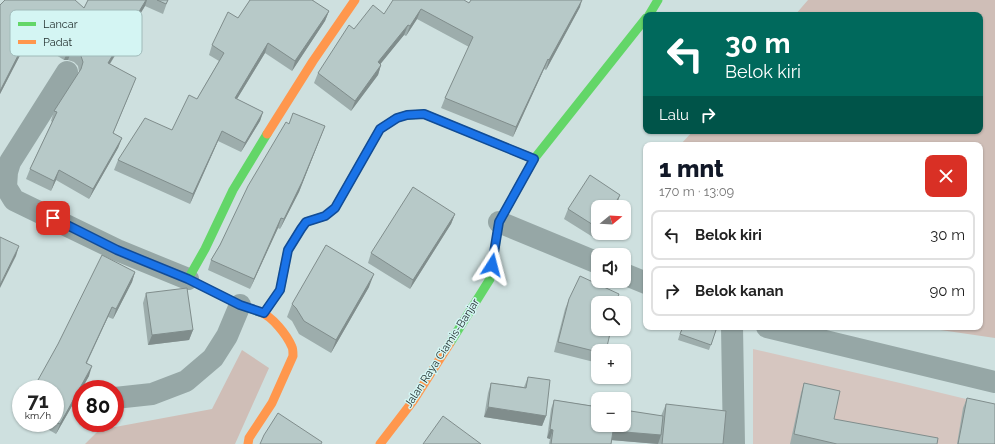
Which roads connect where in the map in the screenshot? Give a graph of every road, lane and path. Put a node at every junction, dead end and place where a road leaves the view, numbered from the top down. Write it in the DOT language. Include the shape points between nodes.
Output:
graph roads {
  1 [pos="355,0"];
  2 [pos="658,0"];
  3 [pos="651,12"];
  4 [pos="643,22"];
  5 [pos="66,72"];
  6 [pos="534,159"];
  7 [pos="499,222"];
  8 [pos="591,260"];
  9 [pos="631,277"];
  10 [pos="188,279"];
  11 [pos="643,282"];
  12 [pos="240,305"];
  13 [pos="264,313"];
  14 [pos="732,330"];
  15 [pos="779,330"];
  16 [pos="995,382"];
  17 [pos="124,397"];
  18 [pos="248,444"];
  19 [pos="380,444"];
  20 [pos="734,444"];
  1 -- 10 [label="main road" via="313,61 233,190"];
  2 -- 3 [label="main road"];
  4 -- 6 [label="main road, Jalan Raya Ciamis-Banjar"];
  5 -- 10 [label="street" via="10,162 6,187 14,200 117,250"];
  6 -- 7 [label="main road, Jalan Raya Ciamis-Banjar"];
  6 -- 13 [label="main road" via="424,114 397,118 380,129 335,208 325,216 306,222 301,229 288,250 280,290"];
  7 -- 8 [label="street"];
  7 -- 19 [label="main road, Jalan Raya Ciamis-Banjar" via="490,279 413,401"];
  9 -- 11 [label="street"];
  10 -- 12 [label="main road"];
  12 -- 13 [label="main road"];
  12 -- 17 [label="street" via="227,336 213,358 186,381 152,394"];
  13 -- 18 [label="main road" via="280,328 293,348 293,356 272,403 249,438"];
  14 -- 20 [label="street"];
  15 -- 16 [label="street"];
}
